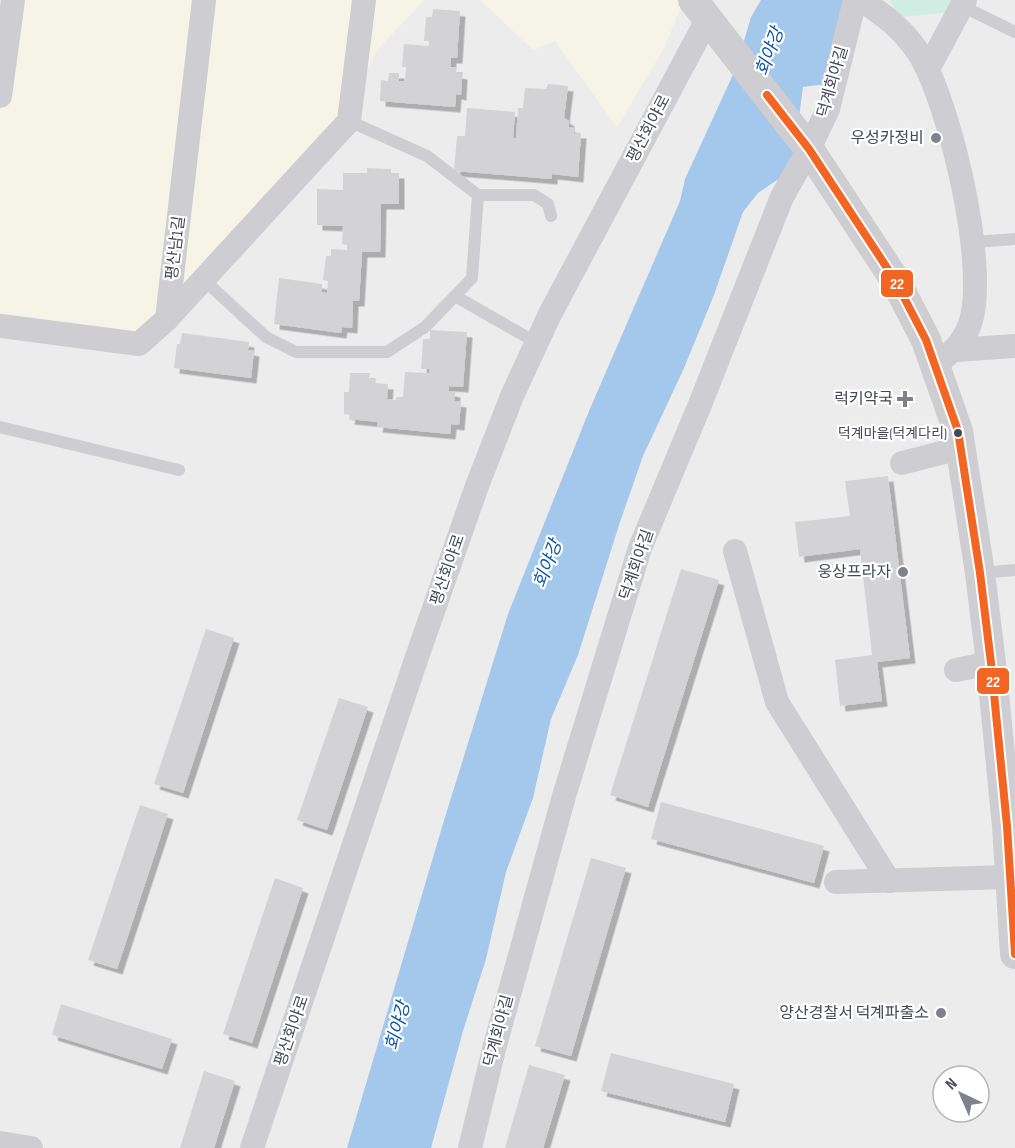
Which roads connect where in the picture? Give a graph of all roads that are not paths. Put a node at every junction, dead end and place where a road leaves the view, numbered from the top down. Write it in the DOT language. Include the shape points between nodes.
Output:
graph roads {
  1 [pos="13,0"];
  2 [pos="204,0"];
  3 [pos="364,0"];
  4 [pos="855,0"];
  5 [pos="861,0"];
  6 [pos="964,3"];
  7 [pos="706,18"];
  8 [pos="1015,32"];
  9 [pos="928,69"];
  10 [pos="0,96"];
  11 [pos="349,121"];
  12 [pos="804,143"];
  13 [pos="478,195"];
  14 [pos="551,216"];
  15 [pos="1015,238"];
  16 [pos="973,242"];
  17 [pos="204,280"];
  18 [pos="455,296"];
  19 [pos="167,319"];
  20 [pos="0,326"];
  21 [pos="537,343"];
  22 [pos="1015,346"];
  23 [pos="945,357"];
  24 [pos="0,427"];
  25 [pos="960,448"];
  26 [pos="902,463"];
  27 [pos="179,470"];
  28 [pos="735,551"];
  29 [pos="1015,570"];
  30 [pos="980,573"];
  31 [pos="991,663"];
  32 [pos="956,670"];
  33 [pos="1011,816"];
  34 [pos="1010,877"];
  35 [pos="889,881"];
  36 [pos="836,882"];
  37 [pos="1015,954"];
  38 [pos="0,1143"];
  39 [pos="31,1148"];
  40 [pos="252,1148"];
  41 [pos="470,1148"];
  1 -- 10 [label="street"];
  2 -- 19 [label="street, 평산남1길"];
  3 -- 11 [label="street"];
  4 -- 12 [label="street, 덕계회야길" via="828,109"];
  5 -- 9 [label="street" via="896,24"];
  6 -- 8 [label="lane"];
  6 -- 9 [label="street"];
  7 -- 12 [label="street"];
  7 -- 21 [label="street, 평산회야로"];
  9 -- 16 [label="street" via="956,153"];
  11 -- 13 [label="lane" via="427,156"];
  11 -- 17 [label="street"];
  12 -- 23 [label="street" via="895,280 926,340"];
  12 -- 41 [label="street, 덕계회야길" via="640,548 564,796"];
  13 -- 14 [label="lane" via="534,195 548,204"];
  13 -- 18 [label="lane" via="472,278"];
  15 -- 16 [label="lane"];
  16 -- 23 [label="street" via="975,302 969,327"];
  17 -- 18 [label="lane" via="266,337 296,352 387,352 425,327"];
  17 -- 19 [label="street"];
  18 -- 21 [label="lane"];
  19 -- 20 [label="street" via="139,344"];
  21 -- 40 [label="street, 평산회야로" via="481,476 419,651"];
  22 -- 23 [label="street"];
  23 -- 25 [label="street"];
  24 -- 27 [label="lane"];
  25 -- 26 [label="street"];
  25 -- 30 [label="street"];
  28 -- 35 [label="street" via="777,702"];
  29 -- 30 [label="lane"];
  30 -- 31 [label="street"];
  31 -- 32 [label="street"];
  31 -- 33 [label="street"];
  33 -- 34 [label="street"];
  34 -- 35 [label="street"];
  34 -- 37 [label="street"];
  35 -- 36 [label="street"];
  38 -- 39 [label="street"];
}
